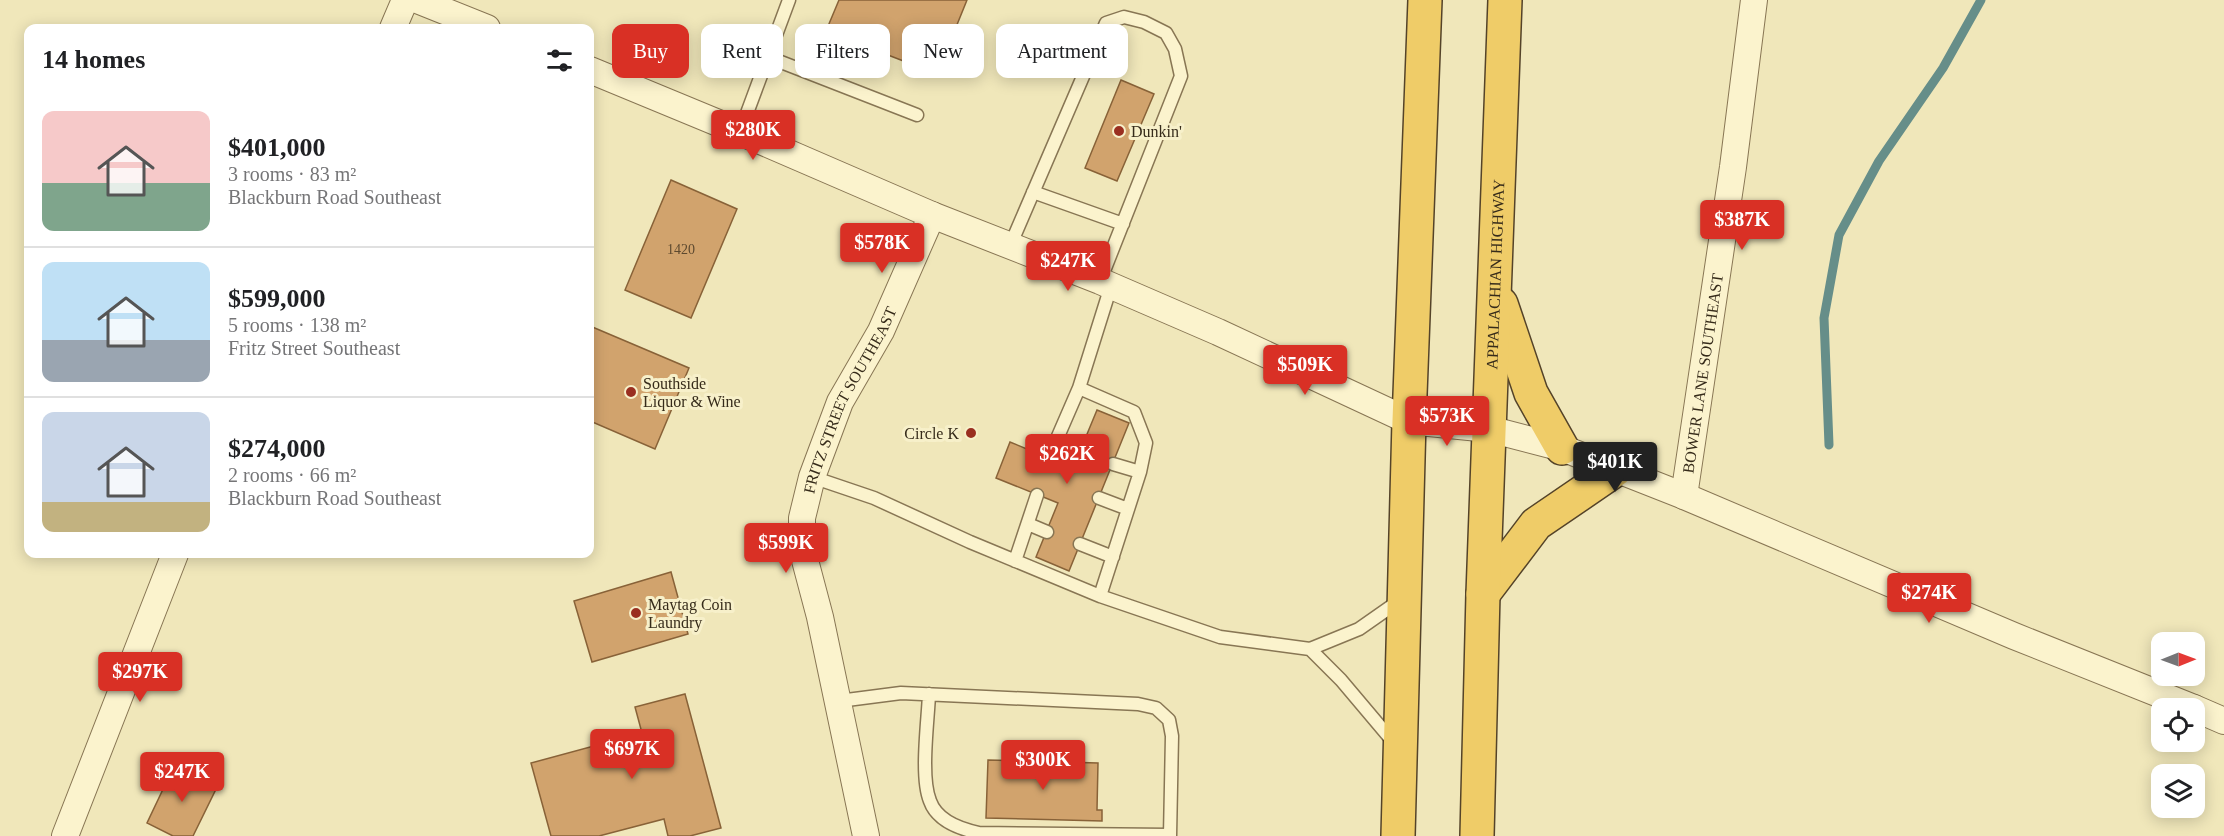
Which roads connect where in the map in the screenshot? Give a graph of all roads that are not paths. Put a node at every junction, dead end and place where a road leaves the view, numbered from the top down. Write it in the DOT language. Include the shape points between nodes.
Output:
graph roads {
  1 [pos="405,0"];
  2 [pos="417,0"];
  3 [pos="789,0"];
  4 [pos="1425,0"];
  5 [pos="1505,0"];
  6 [pos="1754,0"];
  7 [pos="395,24"];
  8 [pos="477,24"];
  9 [pos="780,24"];
  10 [pos="783,63"];
  11 [pos="594,72"];
  12 [pos="760,78"];
  13 [pos="917,115"];
  14 [pos="740,132"];
  15 [pos="1033,192"];
  16 [pos="932,215"];
  17 [pos="1123,225"];
  18 [pos="1010,246"];
  19 [pos="1105,284"];
  20 [pos="1495,286"];
  21 [pos="1078,388"];
  22 [pos="1409,421"];
  23 [pos="1489,429"];
  24 [pos="1056,441"];
  25 [pos="1562,448"];
  26 [pos="1080,452"];
  27 [pos="1050,459"];
  28 [pos="1113,464"];
  29 [pos="1615,470"];
  30 [pos="1140,472"];
  31 [pos="812,477"];
  32 [pos="1037,495"];
  33 [pos="1684,496"];
  34 [pos="1099,498"];
  35 [pos="1128,510"];
  36 [pos="1028,524"];
  37 [pos="1047,532"];
  38 [pos="1080,544"];
  39 [pos="1113,557"];
  40 [pos="173,558"];
  41 [pos="1015,561"];
  42 [pos="1483,594"];
  43 [pos="1100,596"];
  44 [pos="1405,597"];
  45 [pos="1310,649"];
  46 [pos="929,694"];
  47 [pos="2169,698"];
  48 [pos="839,701"];
  49 [pos="2205,713"];
  50 [pos="2224,721"];
  51 [pos="1401,750"];
  52 [pos="1170,835"];
  53 [pos="65,836"];
  54 [pos="866,836"];
  55 [pos="1398,836"];
  56 [pos="1476,836"];
  1 -- 7 [label="street"];
  2 -- 8 [label="street"];
  3 -- 9 [label="lane"];
  4 -- 22 [label="highway"];
  5 -- 20 [label="highway, APPALACHIAN HIGHWAY"];
  6 -- 33 [label="street, BOWER LANE SOUTHEAST"];
  10 -- 13 [label="lane"];
  11 -- 14 [label="street"];
  12 -- 14 [label="lane"];
  14 -- 16 [label="street"];
  15 -- 17 [label="lane"];
  15 -- 17 [label="lane" via="1106,23 1124,17 1144,22 1166,33 1175,49 1181,76"];
  15 -- 18 [label="lane"];
  16 -- 18 [label="street"];
  16 -- 31 [label="street, FRITZ STREET SOUTHEAST" via="881,331 840,402"];
  17 -- 19 [label="lane"];
  18 -- 19 [label="street"];
  19 -- 21 [label="lane"];
  19 -- 22 [label="street"];
  20 -- 23 [label="highway, APPALACHIAN HIGHWAY"];
  20 -- 25 [label="highway" via="1531,393"];
  21 -- 24 [label="lane"];
  21 -- 30 [label="lane" via="1134,412 1146,443"];
  22 -- 23 [label="street"];
  22 -- 44 [label="highway"];
  23 -- 25 [label="street"];
  23 -- 42 [label="highway, APPALACHIAN HIGHWAY"];
  24 -- 26 [label="lane"];
  24 -- 27 [label="lane"];
  25 -- 29 [label="street"];
  28 -- 30 [label="lane"];
  29 -- 33 [label="street"];
  29 -- 42 [label="highway" via="1536,524"];
  30 -- 35 [label="lane"];
  31 -- 41 [label="lane" via="874,498"];
  31 -- 48 [label="street, FRITZ STREET SOUTHEAST" via="802,518 802,549"];
  32 -- 36 [label="lane"];
  33 -- 47 [label="street"];
  34 -- 35 [label="lane"];
  35 -- 39 [label="lane"];
  36 -- 37 [label="lane"];
  36 -- 41 [label="lane"];
  38 -- 39 [label="lane"];
  39 -- 43 [label="lane"];
  40 -- 53 [label="street"];
  41 -- 43 [label="lane"];
  42 -- 56 [label="highway, APPALACHIAN HIGHWAY"];
  43 -- 45 [label="lane" via="1220,637"];
  44 -- 45 [label="lane" via="1359,629"];
  44 -- 51 [label="highway"];
  45 -- 51 [label="lane"];
  46 -- 48 [label="lane" via="902,693"];
  46 -- 52 [label="lane" via="926,780 930,802 949,822 979,832"];
  46 -- 52 [label="lane" via="1156,708 1169,720 1172,736"];
  48 -- 54 [label="street, FRITZ STREET SOUTHEAST"];
  49 -- 50 [label="street"];
  51 -- 55 [label="highway"];
}
